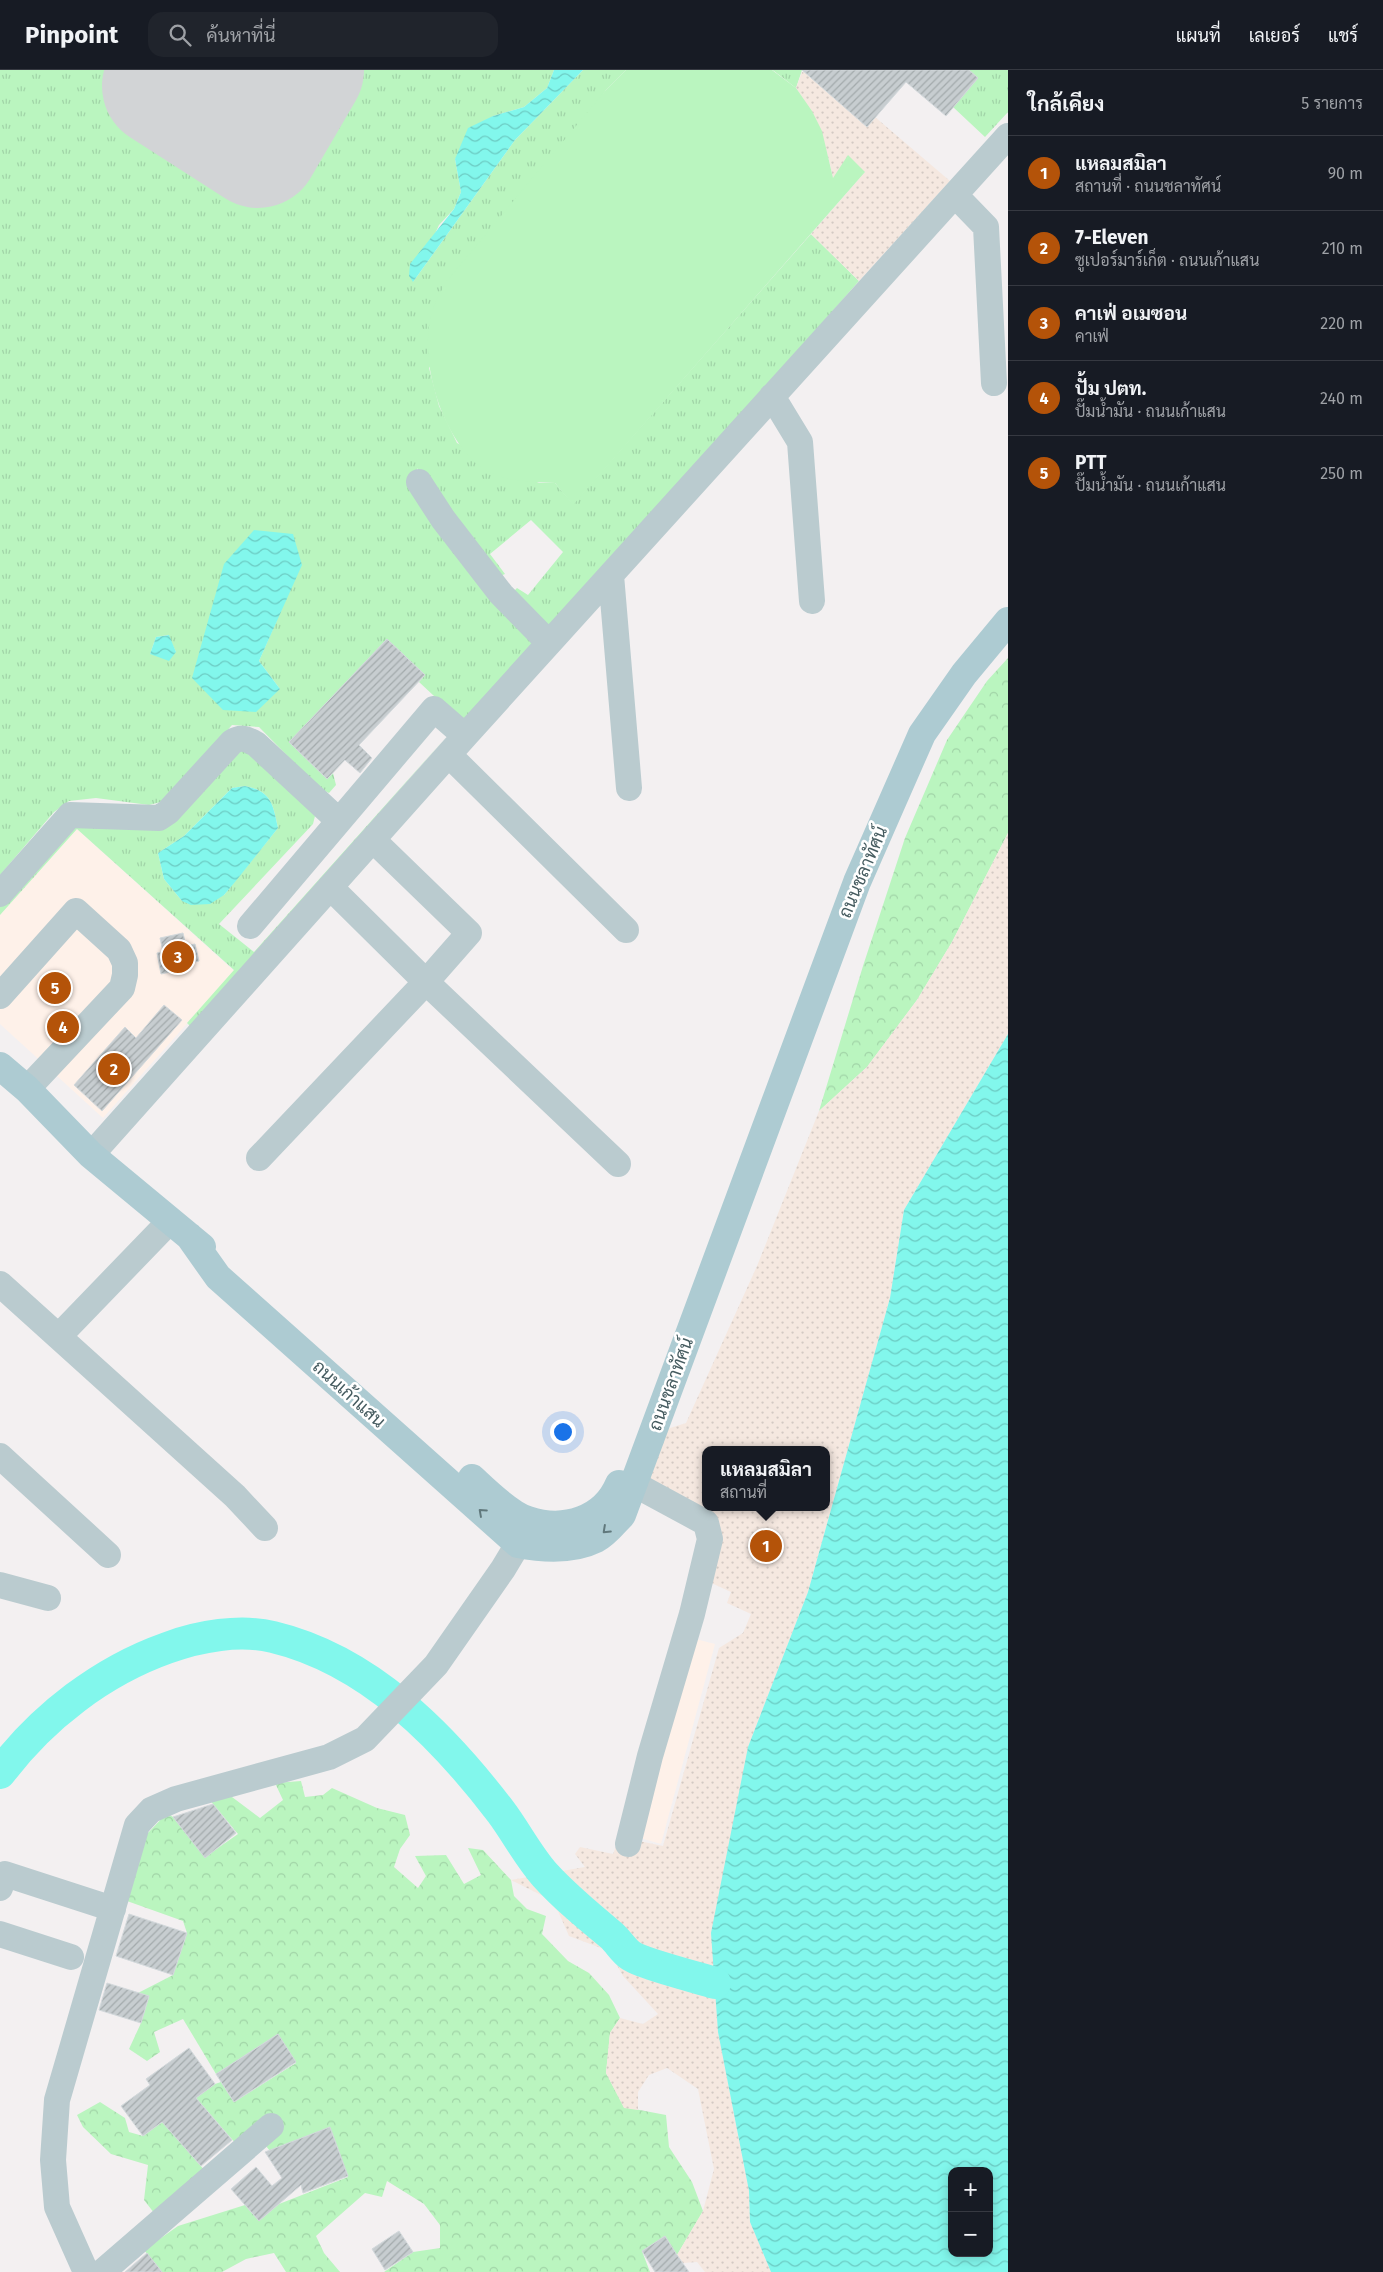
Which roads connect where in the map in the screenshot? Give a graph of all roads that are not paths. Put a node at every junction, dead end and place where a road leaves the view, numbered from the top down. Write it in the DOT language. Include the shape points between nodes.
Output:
graph roads {
  1 [pos="1008,136"];
  2 [pos="955,195"];
  3 [pos="994,383"];
  4 [pos="772,396"];
  5 [pos="419,482"];
  6 [pos="611,575"];
  7 [pos="812,601"];
  8 [pos="1008,621"];
  9 [pos="549,643"];
  10 [pos="457,746"];
  11 [pos="629,788"];
  12 [pos="339,821"];
  13 [pos="373,840"];
  14 [pos="330,887"];
  15 [pos="0,894"];
  16 [pos="250,926"];
  17 [pos="626,930"];
  18 [pos="426,982"];
  19 [pos="0,996"];
  20 [pos="0,1066"];
  21 [pos="27,1089"];
  22 [pos="759,1145"];
  23 [pos="91,1155"];
  24 [pos="260,1158"];
  25 [pos="618,1164"];
  26 [pos="179,1228"];
  27 [pos="0,1284"];
  28 [pos="59,1336"];
  29 [pos="0,1456"];
  30 [pos="634,1484"];
  31 [pos="265,1528"];
  32 [pos="523,1532"];
  33 [pos="108,1555"];
  34 [pos="0,1585"];
  35 [pos="48,1598"];
  36 [pos="628,1844"];
  37 [pos="0,1888"];
  38 [pos="113,1909"];
  39 [pos="0,1934"];
  40 [pos="71,1957"];
  41 [pos="270,2126"];
  42 [pos="86,2272"];
  43 [pos="102,2272"];
  1 -- 2 [label="street"];
  2 -- 3 [label="street" via="986,227"];
  2 -- 4 [label="street"];
  4 -- 6 [label="street"];
  4 -- 7 [label="street" via="800,442"];
  5 -- 9 [label="street" via="443,519 502,594"];
  6 -- 9 [label="street"];
  6 -- 11 [label="street"];
  8 -- 22 [label="main road, ถนนชลาทัศน์" via="964,674 922,734 857,882"];
  9 -- 10 [label="street"];
  10 -- 12 [label="street" via="434,709"];
  10 -- 13 [label="street"];
  10 -- 17 [label="street"];
  12 -- 15 [label="street" via="256,744 237,738 159,818 70,815"];
  12 -- 16 [label="street"];
  13 -- 14 [label="street"];
  13 -- 18 [label="street" via="469,933"];
  14 -- 18 [label="street"];
  14 -- 23 [label="street"];
  18 -- 24 [label="street"];
  18 -- 25 [label="street"];
  19 -- 21 [label="street" via="76,911 120,950 125,963 122,988"];
  20 -- 21 [label="main road, ถนนเก้าแสน"];
  21 -- 23 [label="main road, ถนนเก้าแสน"];
  22 -- 30 [label="main road, ถนนชลาทัศน์"];
  22 -- 32 [label="main road, ถนนชลาทัศน์" via="618,1487 605,1508 584,1520"];
  23 -- 26 [label="main road, ถนนเก้าแสน"];
  26 -- 28 [label="street"];
  26 -- 32 [label="main road, ถนนเก้าแสน" via="218,1277"];
  27 -- 28 [label="street"];
  28 -- 31 [label="street" via="235,1496"];
  29 -- 33 [label="street"];
  30 -- 32 [label="main road, ถนนชลาทัศน์, one-way" via="622,1515 597,1539 568,1548 538,1548"];
  30 -- 36 [label="street" via="706,1523 710,1538"];
  32 -- 38 [label="street" via="436,1665 365,1739 329,1757 176,1799 151,1810 137,1826"];
  34 -- 35 [label="street"];
  37 -- 38 [label="street" via="4,1874"];
  38 -- 42 [label="street" via="57,2100 53,2160 57,2207"];
  39 -- 40 [label="street"];
  41 -- 43 [label="street"];
}
